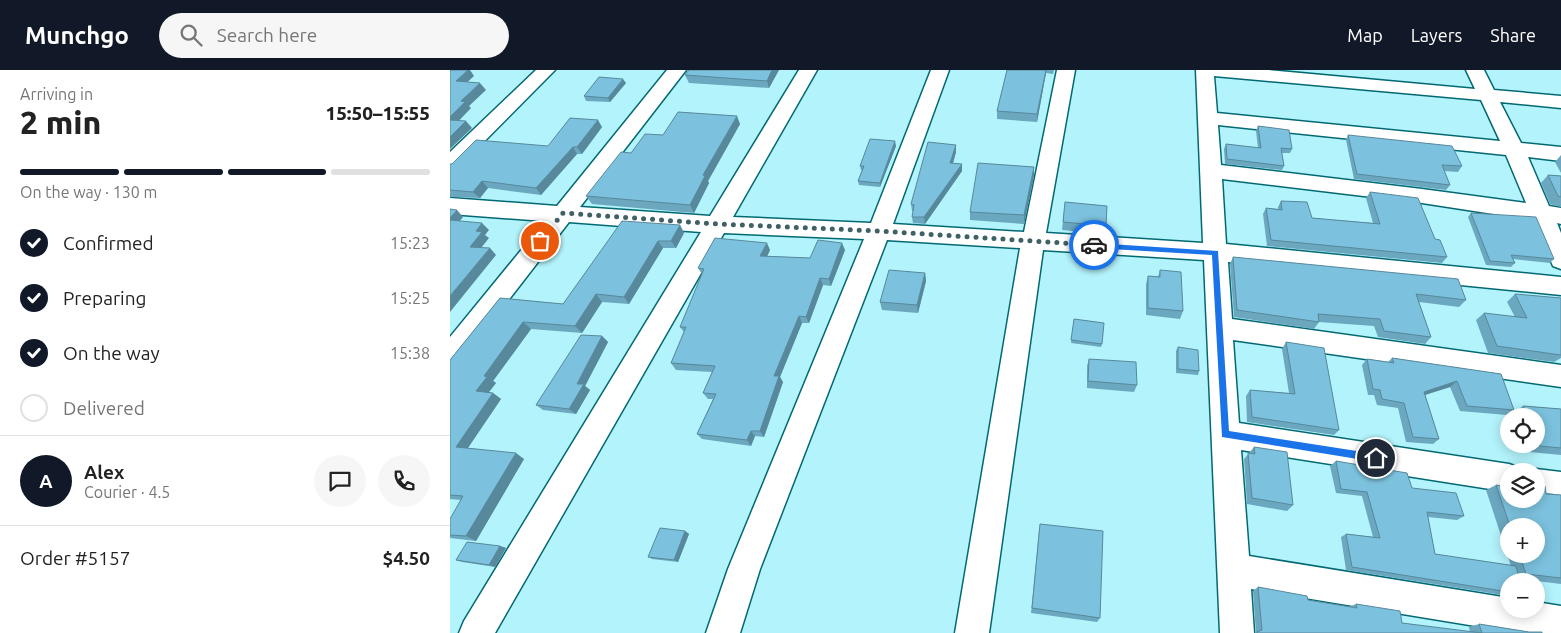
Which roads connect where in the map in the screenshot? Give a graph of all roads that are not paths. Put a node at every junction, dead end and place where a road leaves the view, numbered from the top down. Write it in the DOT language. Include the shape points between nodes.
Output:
graph roads {
  1 [pos="546,70"];
  2 [pos="677,70"];
  3 [pos="808,70"];
  4 [pos="940,70"];
  5 [pos="1066,70"];
  6 [pos="1206,70"];
  7 [pos="1475,70"];
  8 [pos="1488,96"];
  9 [pos="1561,102"];
  10 [pos="1208,118"];
  11 [pos="1514,149"];
  12 [pos="1561,154"];
  13 [pos="450,164"];
  14 [pos="1210,171"];
  15 [pos="450,206"];
  16 [pos="563,213"];
  17 [pos="1552,216"];
  18 [pos="718,224"];
  19 [pos="879,231"];
  20 [pos="1033,242"];
  21 [pos="1215,252"];
  22 [pos="1561,260"];
  23 [pos="1561,286"];
  24 [pos="1219,328"];
  25 [pos="450,356"];
  26 [pos="1561,376"];
  27 [pos="1225,434"];
  28 [pos="1500,477"];
  29 [pos="1545,484"];
  30 [pos="1561,486"];
  31 [pos="1233,570"];
  32 [pos="1561,623"];
  33 [pos="476,633"];
  34 [pos="723,633"];
  35 [pos="972,633"];
  36 [pos="1237,633"];
  1 -- 13 [label="street"];
  2 -- 16 [label="street"];
  3 -- 18 [label="street"];
  4 -- 19 [label="street"];
  5 -- 20 [label="street"];
  6 -- 8 [label="street"];
  6 -- 10 [label="street"];
  7 -- 8 [label="street"];
  8 -- 9 [label="street"];
  8 -- 11 [label="street"];
  10 -- 11 [label="street"];
  10 -- 14 [label="street"];
  11 -- 12 [label="street"];
  11 -- 17 [label="street"];
  14 -- 17 [label="street" via="1422,196"];
  14 -- 21 [label="street"];
  15 -- 16 [label="street"];
  16 -- 18 [label="street"];
  16 -- 25 [label="street"];
  17 -- 22 [label="street"];
  18 -- 19 [label="street"];
  18 -- 33 [label="street"];
  19 -- 20 [label="street"];
  19 -- 34 [label="street" via="744,569"];
  20 -- 21 [label="street"];
  20 -- 35 [label="street"];
  21 -- 23 [label="street"];
  21 -- 24 [label="street"];
  24 -- 26 [label="street"];
  24 -- 27 [label="street"];
  27 -- 28 [label="street"];
  27 -- 31 [label="street"];
  29 -- 30 [label="street"];
  31 -- 32 [label="street"];
  31 -- 36 [label="street"];
}
